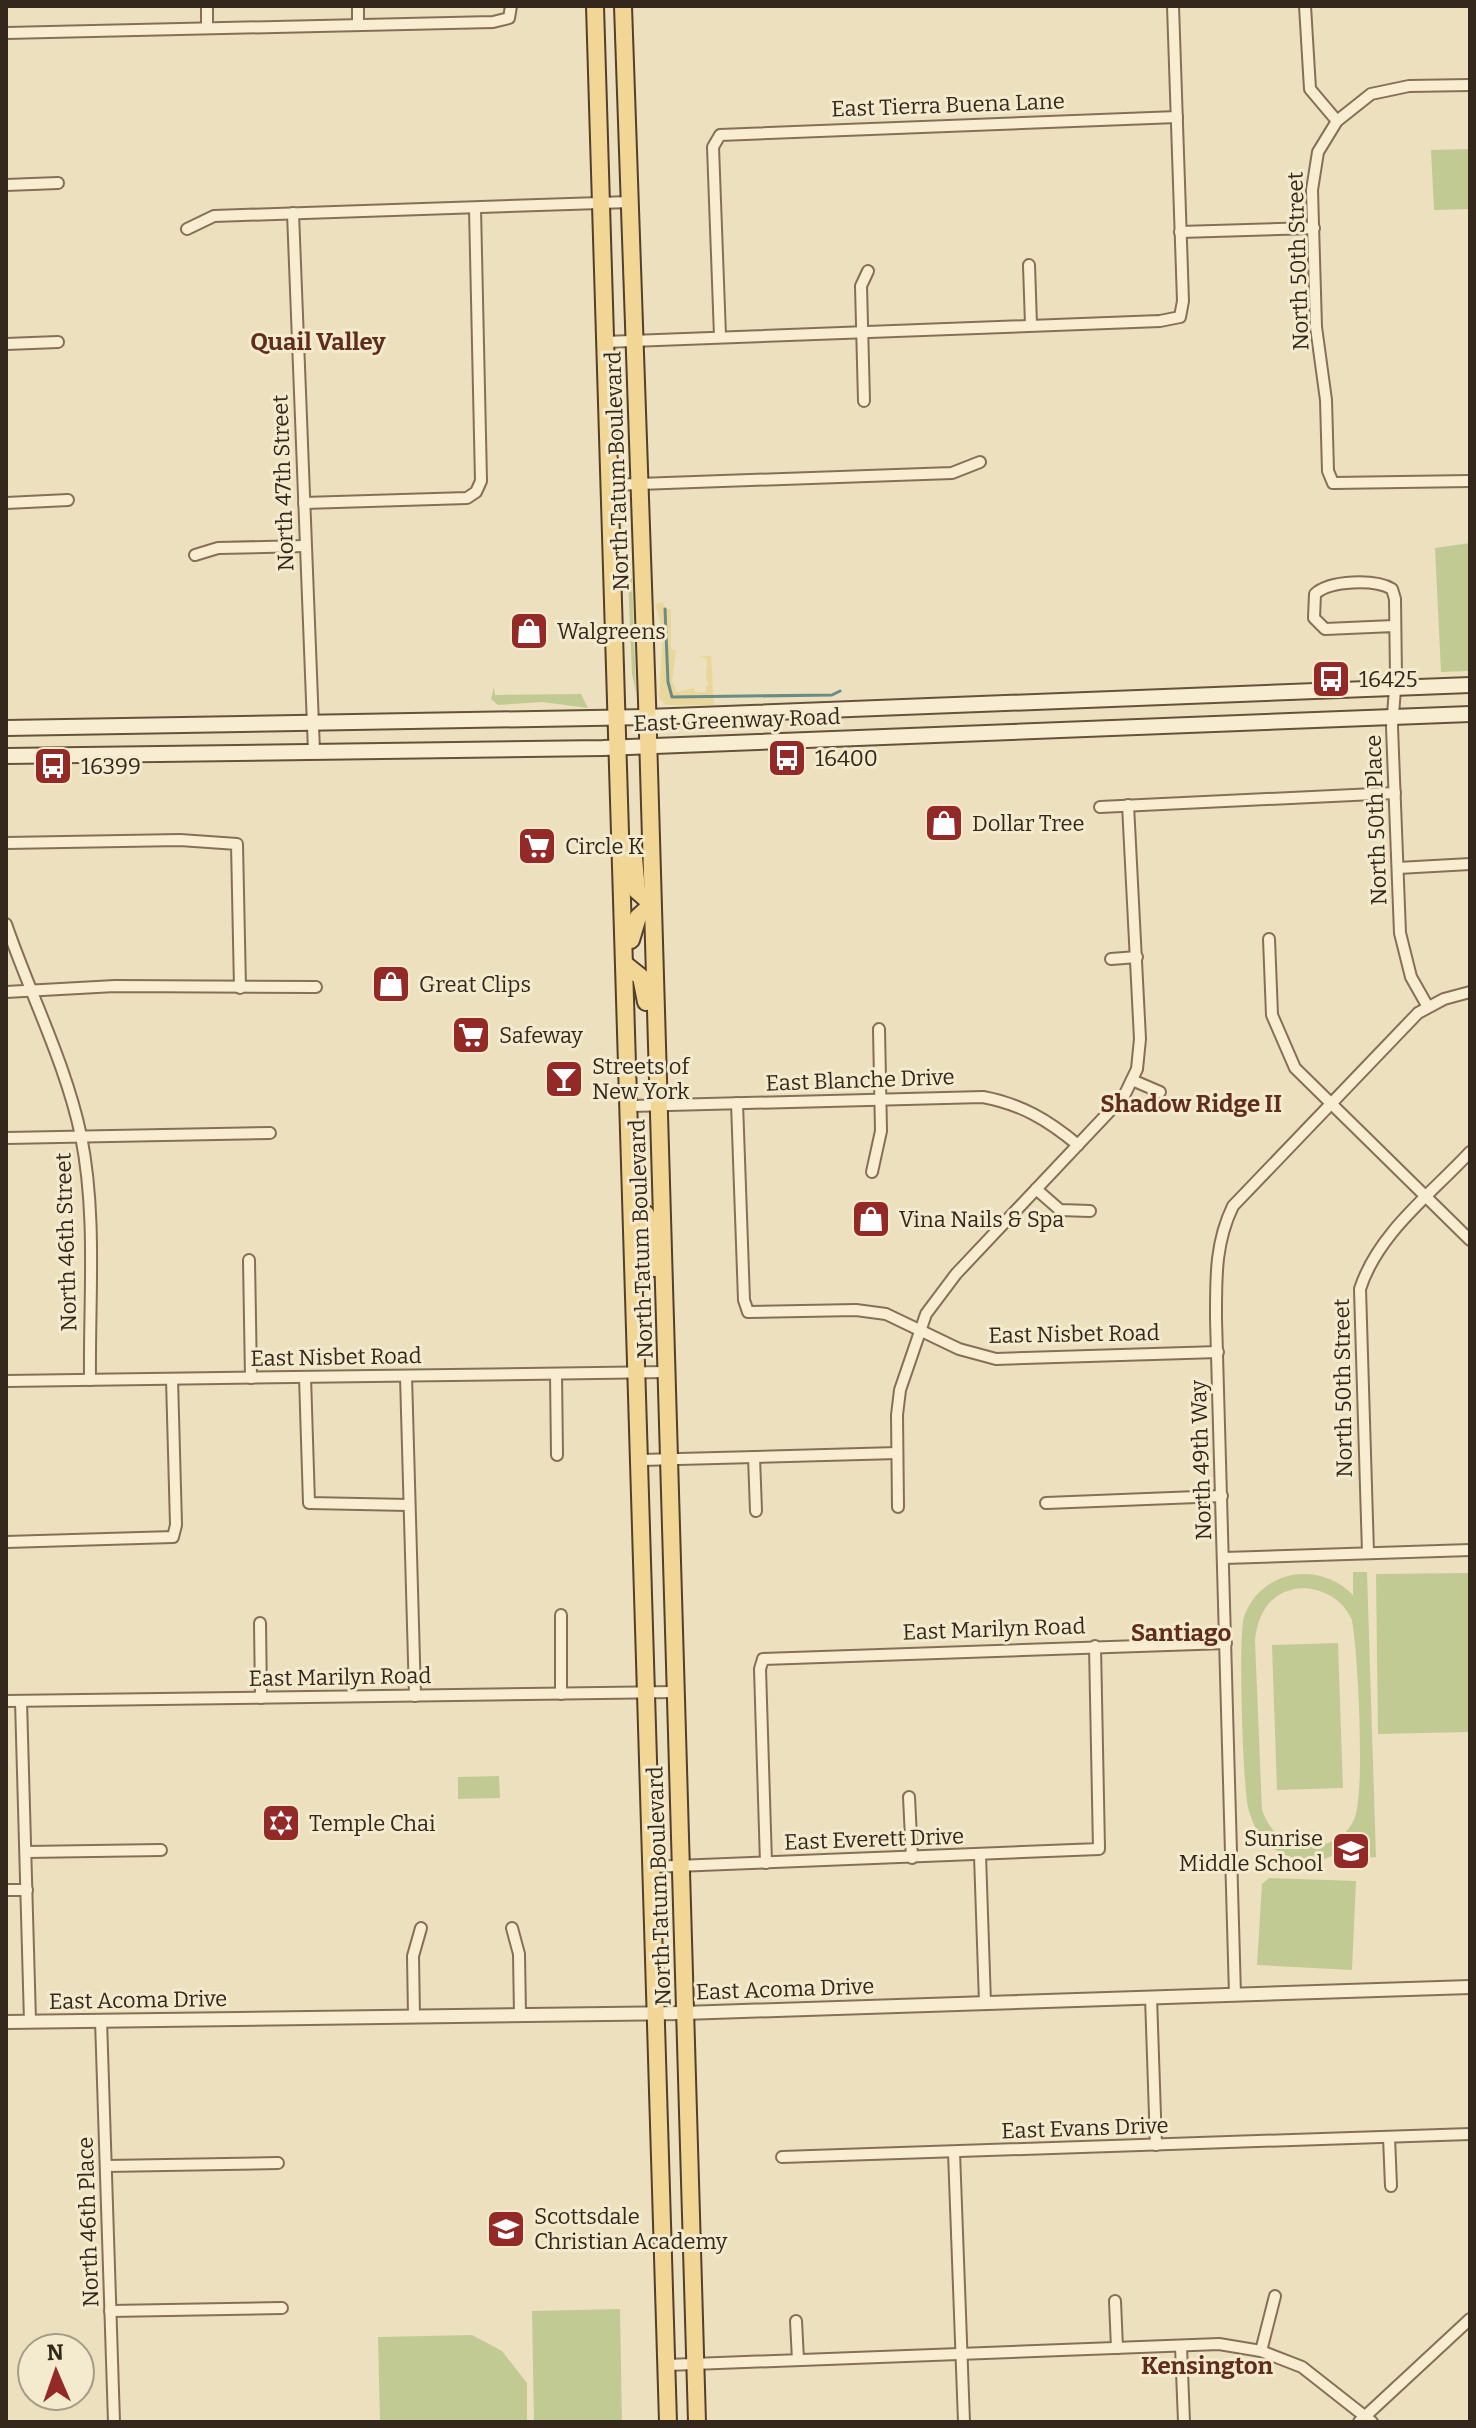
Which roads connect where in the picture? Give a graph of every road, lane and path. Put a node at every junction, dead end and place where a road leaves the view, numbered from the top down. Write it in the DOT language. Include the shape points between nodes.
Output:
graph roads {
  1 [pos="207,6"];
  2 [pos="358,6"];
  3 [pos="511,6"];
  4 [pos="595,6"];
  5 [pos="623,6"];
  6 [pos="1173,6"];
  7 [pos="1305,6"];
  8 [pos="358,24"];
  9 [pos="207,28"];
  10 [pos="6,33"];
  11 [pos="1470,85"];
  12 [pos="1177,117"];
  13 [pos="1337,121"];
  14 [pos="58,183"];
  15 [pos="6,185"];
  16 [pos="630,202"];
  17 [pos="601,203"];
  18 [pos="475,208"];
  19 [pos="293,213"];
  20 [pos="1314,228"];
  21 [pos="187,229"];
  22 [pos="1180,232"];
  23 [pos="1029,265"];
  24 [pos="868,271"];
  25 [pos="1031,325"];
  26 [pos="861,330"];
  27 [pos="720,336"];
  28 [pos="635,340"];
  29 [pos="58,342"];
  30 [pos="605,342"];
  31 [pos="6,344"];
  32 [pos="864,401"];
  33 [pos="980,462"];
  34 [pos="1470,481"];
  35 [pos="639,484"];
  36 [pos="611,485"];
  37 [pos="68,500"];
  38 [pos="6,503"];
  39 [pos="304,503"];
  40 [pos="305,546"];
  41 [pos="195,555"];
  42 [pos="1394,626"];
  43 [pos="1470,685"];
  44 [pos="1395,688"];
  45 [pos="1470,714"];
  46 [pos="647,717"];
  47 [pos="1393,717"];
  48 [pos="619,718"];
  49 [pos="410,722"];
  50 [pos="313,723"];
  51 [pos="6,728"];
  52 [pos="647,746"];
  53 [pos="620,747"];
  54 [pos="410,750"];
  55 [pos="314,751"];
  56 [pos="6,756"];
  57 [pos="1395,793"];
  58 [pos="621,799"];
  59 [pos="1128,805"];
  60 [pos="1100,807"];
  61 [pos="6,843"];
  62 [pos="1470,864"];
  63 [pos="1398,868"];
  64 [pos="652,904"];
  65 [pos="6,924"];
  66 [pos="1269,939"];
  67 [pos="1137,957"];
  68 [pos="1111,959"];
  69 [pos="626,965"];
  70 [pos="316,987"];
  71 [pos="240,988"];
  72 [pos="29,990"];
  73 [pos="6,992"];
  74 [pos="1470,992"];
  75 [pos="1428,1007"];
  76 [pos="879,1029"];
  77 [pos="1132,1080"];
  78 [pos="1160,1092"];
  79 [pos="881,1099"];
  80 [pos="737,1103"];
  81 [pos="1330,1104"];
  82 [pos="631,1106"];
  83 [pos="659,1106"];
  84 [pos="270,1133"];
  85 [pos="81,1137"];
  86 [pos="6,1138"];
  87 [pos="1078,1145"];
  88 [pos="1470,1152"];
  89 [pos="872,1172"];
  90 [pos="1036,1189"];
  91 [pos="1427,1198"];
  92 [pos="633,1207"];
  93 [pos="1090,1211"];
  94 [pos="1470,1240"];
  95 [pos="249,1260"];
  96 [pos="664,1297"];
  97 [pos="920,1329"];
  98 [pos="1218,1352"];
  99 [pos="638,1372"];
  100 [pos="667,1372"];
  101 [pos="556,1374"];
  102 [pos="406,1376"];
  103 [pos="305,1377"];
  104 [pos="251,1378"];
  105 [pos="172,1379"];
  106 [pos="90,1380"];
  107 [pos="6,1381"];
  108 [pos="897,1453"];
  109 [pos="557,1455"];
  110 [pos="754,1457"];
  111 [pos="641,1460"];
  112 [pos="668,1460"];
  113 [pos="1222,1496"];
  114 [pos="1046,1503"];
  115 [pos="409,1505"];
  116 [pos="898,1507"];
  117 [pos="756,1511"];
  118 [pos="6,1542"];
  119 [pos="1470,1550"];
  120 [pos="1368,1553"];
  121 [pos="1224,1558"];
  122 [pos="561,1615"];
  123 [pos="260,1623"];
  124 [pos="1226,1643"];
  125 [pos="1095,1646"];
  126 [pos="647,1692"];
  127 [pos="675,1692"];
  128 [pos="561,1694"];
  129 [pos="415,1696"];
  130 [pos="261,1698"];
  131 [pos="6,1701"];
  132 [pos="21,1701"];
  133 [pos="909,1797"];
  134 [pos="161,1850"];
  135 [pos="26,1852"];
  136 [pos="980,1855"];
  137 [pos="912,1858"];
  138 [pos="766,1863"];
  139 [pos="680,1866"];
  140 [pos="651,1867"];
  141 [pos="6,1890"];
  142 [pos="27,1890"];
  143 [pos="421,1928"];
  144 [pos="512,1928"];
  145 [pos="1470,1987"];
  146 [pos="1235,1995"];
  147 [pos="1151,1997"];
  148 [pos="985,2003"];
  149 [pos="656,2013"];
  150 [pos="684,2013"];
  151 [pos="520,2015"];
  152 [pos="414,2016"];
  153 [pos="101,2020"];
  154 [pos="30,2021"];
  155 [pos="6,2022"];
  156 [pos="1470,2134"];
  157 [pos="1389,2137"];
  158 [pos="1156,2145"];
  159 [pos="954,2152"];
  160 [pos="782,2157"];
  161 [pos="278,2163"];
  162 [pos="106,2166"];
  163 [pos="1391,2186"];
  164 [pos="1275,2296"];
  165 [pos="1115,2301"];
  166 [pos="282,2308"];
  167 [pos="110,2311"];
  168 [pos="1470,2319"];
  169 [pos="796,2321"];
  170 [pos="1181,2346"];
  171 [pos="1117,2348"];
  172 [pos="1261,2351"];
  173 [pos="961,2353"];
  174 [pos="798,2360"];
  175 [pos="695,2364"];
  176 [pos="667,2365"];
  177 [pos="1365,2420"];
  178 [pos="114,2422"];
  179 [pos="668,2422"];
  180 [pos="697,2422"];
  181 [pos="964,2422"];
  182 [pos="1184,2422"];
  1 -- 9 [label="street"];
  2 -- 8 [label="street"];
  3 -- 8 [label="street" via="509,18 493,22"];
  4 -- 17 [label="main road, North Tatum Boulevard"];
  5 -- 16 [label="main road, North Tatum Boulevard"];
  6 -- 12 [label="street"];
  7 -- 13 [label="street" via="1310,89"];
  8 -- 9 [label="street"];
  9 -- 10 [label="street"];
  11 -- 13 [label="street" via="1390,88 1371,94"];
  12 -- 22 [label="street"];
  12 -- 27 [label="street, East Tierra Buena Lane" via="720,135 713,147"];
  13 -- 20 [label="street, North 50th Street" via="1315,163"];
  14 -- 15 [label="street"];
  16 -- 17 [label="street"];
  16 -- 28 [label="main road, North Tatum Boulevard"];
  17 -- 18 [label="street"];
  17 -- 30 [label="main road, North Tatum Boulevard"];
  18 -- 19 [label="street"];
  18 -- 39 [label="street" via="481,481 476,492 467,498"];
  19 -- 21 [label="street" via="214,216"];
  19 -- 39 [label="street, North 47th Street"];
  20 -- 22 [label="street"];
  20 -- 34 [label="street, North 50th Street" via="1316,327 1333,483"];
  22 -- 25 [label="street" via="1180,317"];
  23 -- 25 [label="street"];
  24 -- 26 [label="street" via="861,286"];
  25 -- 26 [label="street"];
  26 -- 27 [label="street"];
  26 -- 32 [label="street"];
  27 -- 28 [label="street"];
  28 -- 30 [label="street"];
  28 -- 35 [label="main road, North Tatum Boulevard"];
  29 -- 31 [label="street"];
  30 -- 36 [label="main road, North Tatum Boulevard"];
  33 -- 35 [label="street" via="952,473"];
  35 -- 36 [label="street"];
  35 -- 46 [label="main road, North Tatum Boulevard"];
  36 -- 48 [label="main road, North Tatum Boulevard"];
  37 -- 38 [label="street"];
  39 -- 40 [label="street, North 47th Street"];
  40 -- 41 [label="street" via="218,548"];
  40 -- 50 [label="street, North 47th Street"];
  42 -- 42 [label="street, North 50th Place" via="1392,589 1383,584 1330,585 1315,594 1314,618 1325,629"];
  42 -- 44 [label="street, North 50th Place"];
  43 -- 44 [label="main road, East Greenway Road"];
  44 -- 46 [label="main road, East Greenway Road"];
  44 -- 47 [label="street, North 50th Place"];
  45 -- 47 [label="main road, East Greenway Road"];
  46 -- 48 [label="main road, East Greenway Road"];
  46 -- 52 [label="main road, North Tatum Boulevard"];
  47 -- 52 [label="main road, East Greenway Road"];
  47 -- 57 [label="street, North 50th Place"];
  48 -- 49 [label="main road, East Greenway Road"];
  48 -- 53 [label="main road, North Tatum Boulevard"];
  49 -- 50 [label="main road, East Greenway Road"];
  49 -- 54 [label="main road"];
  50 -- 51 [label="main road, East Greenway Road"];
  50 -- 55 [label="street, North 47th Street"];
  52 -- 53 [label="main road, East Greenway Road"];
  52 -- 64 [label="main road, North Tatum Boulevard"];
  53 -- 54 [label="main road, East Greenway Road"];
  53 -- 58 [label="main road, North Tatum Boulevard"];
  54 -- 55 [label="main road, East Greenway Road"];
  55 -- 56 [label="main road, East Greenway Road"];
  57 -- 59 [label="street"];
  57 -- 63 [label="street, North 50th Place"];
  58 -- 64 [label="main road" via="634,839 637,891"];
  58 -- 69 [label="main road, North Tatum Boulevard"];
  59 -- 60 [label="street"];
  59 -- 67 [label="street"];
  61 -- 71 [label="street" via="237,844"];
  62 -- 63 [label="street"];
  63 -- 75 [label="street, North 50th Place" via="1404,960"];
  64 -- 69 [label="main road" via="642,956"];
  64 -- 83 [label="main road, North Tatum Boulevard"];
  65 -- 72 [label="street, North 46th Street"];
  66 -- 81 [label="street" via="1272,1015 1281,1040 1295,1068"];
  67 -- 68 [label="street"];
  67 -- 77 [label="street" via="1140,1052"];
  69 -- 82 [label="main road, North Tatum Boulevard"];
  69 -- 83 [label="main road" via="645,985 648,1081"];
  70 -- 71 [label="street"];
  71 -- 72 [label="street"];
  72 -- 73 [label="street"];
  72 -- 85 [label="street, North 46th Street"];
  74 -- 75 [label="street"];
  75 -- 81 [label="street, North 49th Way"];
  76 -- 79 [label="street"];
  77 -- 78 [label="street"];
  77 -- 87 [label="street" via="1114,1108"];
  79 -- 80 [label="street, East Blanche Drive"];
  79 -- 87 [label="street, East Blanche Drive" via="1001,1100 1045,1118"];
  79 -- 89 [label="street"];
  80 -- 83 [label="street, East Blanche Drive"];
  80 -- 97 [label="street, East Nisbet Road" via="748,1312 856,1310 886,1314"];
  81 -- 91 [label="street"];
  81 -- 98 [label="street, North 49th Way" via="1233,1206 1221,1230"];
  82 -- 83 [label="street, East Blanche Drive"];
  82 -- 92 [label="main road, North Tatum Boulevard"];
  83 -- 96 [label="main road, North Tatum Boulevard"];
  84 -- 85 [label="street"];
  85 -- 86 [label="street"];
  85 -- 106 [label="street, North 46th Street" via="88,1201"];
  87 -- 90 [label="street"];
  88 -- 91 [label="street"];
  90 -- 93 [label="street" via="1060,1210"];
  90 -- 97 [label="street" via="956,1274"];
  91 -- 94 [label="street"];
  91 -- 120 [label="street, North 50th Street" via="1379,1250 1360,1289"];
  92 -- 96 [label="main road" via="646,1214"];
  92 -- 99 [label="main road, North Tatum Boulevard"];
  95 -- 104 [label="street"];
  96 -- 100 [label="main road, North Tatum Boulevard"];
  97 -- 98 [label="street, East Nisbet Road" via="959,1349 996,1359"];
  97 -- 108 [label="street" via="900,1390"];
  98 -- 113 [label="street, North 49th Way"];
  99 -- 100 [label="street, East Nisbet Road"];
  99 -- 101 [label="street, East Nisbet Road"];
  99 -- 111 [label="main road, North Tatum Boulevard"];
  100 -- 112 [label="main road, North Tatum Boulevard"];
  101 -- 102 [label="street, East Nisbet Road"];
  101 -- 109 [label="street"];
  102 -- 103 [label="street, East Nisbet Road"];
  102 -- 115 [label="street"];
  103 -- 104 [label="street, East Nisbet Road"];
  103 -- 115 [label="street" via="309,1503"];
  104 -- 105 [label="street, East Nisbet Road"];
  105 -- 106 [label="street, East Nisbet Road"];
  105 -- 118 [label="street" via="173,1537"];
  106 -- 107 [label="street, East Nisbet Road"];
  108 -- 110 [label="street"];
  108 -- 116 [label="street"];
  110 -- 112 [label="street"];
  110 -- 117 [label="street"];
  111 -- 112 [label="street"];
  111 -- 126 [label="main road, North Tatum Boulevard"];
  112 -- 127 [label="main road, North Tatum Boulevard"];
  113 -- 114 [label="street"];
  113 -- 121 [label="street, North 49th Way"];
  115 -- 129 [label="street"];
  119 -- 120 [label="street"];
  120 -- 121 [label="street"];
  121 -- 124 [label="street, North 49th Way"];
  122 -- 128 [label="street"];
  123 -- 130 [label="street"];
  124 -- 125 [label="street, East Marilyn Road"];
  124 -- 146 [label="street, North 49th Way"];
  125 -- 136 [label="street, East Everett Drive" via="1099,1849"];
  125 -- 138 [label="street, East Marilyn Road" via="763,1659"];
  126 -- 127 [label="street, East Marilyn Road"];
  126 -- 128 [label="street, East Marilyn Road"];
  126 -- 140 [label="main road, North Tatum Boulevard"];
  127 -- 139 [label="main road, North Tatum Boulevard"];
  128 -- 129 [label="street, East Marilyn Road"];
  129 -- 130 [label="street, East Marilyn Road"];
  130 -- 132 [label="street, East Marilyn Road"];
  131 -- 132 [label="street, East Marilyn Road"];
  132 -- 135 [label="street"];
  133 -- 137 [label="street"];
  134 -- 135 [label="street"];
  135 -- 142 [label="street"];
  136 -- 137 [label="street, East Everett Drive"];
  136 -- 148 [label="street"];
  137 -- 138 [label="street, East Everett Drive"];
  138 -- 139 [label="street, East Everett Drive"];
  139 -- 140 [label="street, East Everett Drive"];
  139 -- 150 [label="main road, North Tatum Boulevard"];
  140 -- 149 [label="main road, North Tatum Boulevard"];
  141 -- 142 [label="street"];
  142 -- 154 [label="street"];
  143 -- 152 [label="street" via="413,1956"];
  144 -- 151 [label="street" via="519,1954"];
  145 -- 146 [label="street, East Acoma Drive"];
  146 -- 147 [label="street, East Acoma Drive"];
  147 -- 148 [label="street, East Acoma Drive"];
  147 -- 158 [label="street"];
  148 -- 150 [label="street, East Acoma Drive"];
  149 -- 150 [label="street, East Acoma Drive"];
  149 -- 151 [label="street, East Acoma Drive"];
  149 -- 176 [label="main road, North Tatum Boulevard"];
  150 -- 175 [label="main road, North Tatum Boulevard"];
  151 -- 152 [label="street, East Acoma Drive"];
  152 -- 153 [label="street, East Acoma Drive"];
  153 -- 154 [label="street, East Acoma Drive"];
  153 -- 162 [label="street, North 46th Place"];
  154 -- 155 [label="street, East Acoma Drive"];
  156 -- 157 [label="street, East Evans Drive"];
  157 -- 158 [label="street, East Evans Drive"];
  157 -- 163 [label="street"];
  158 -- 159 [label="street, East Evans Drive"];
  159 -- 160 [label="street, East Evans Drive"];
  159 -- 173 [label="street"];
  161 -- 162 [label="street"];
  162 -- 167 [label="street, North 46th Place"];
  164 -- 172 [label="street"];
  165 -- 171 [label="street"];
  166 -- 167 [label="street"];
  167 -- 178 [label="street, North 46th Place"];
  168 -- 177 [label="street"];
  169 -- 174 [label="street"];
  170 -- 171 [label="street"];
  170 -- 172 [label="street" via="1219,2344"];
  170 -- 182 [label="street"];
  171 -- 173 [label="street"];
  172 -- 177 [label="street" via="1302,2367"];
  173 -- 174 [label="street"];
  173 -- 181 [label="street"];
  174 -- 175 [label="street"];
  175 -- 176 [label="street"];
  175 -- 180 [label="main road, North Tatum Boulevard"];
  176 -- 179 [label="main road, North Tatum Boulevard"];
}
